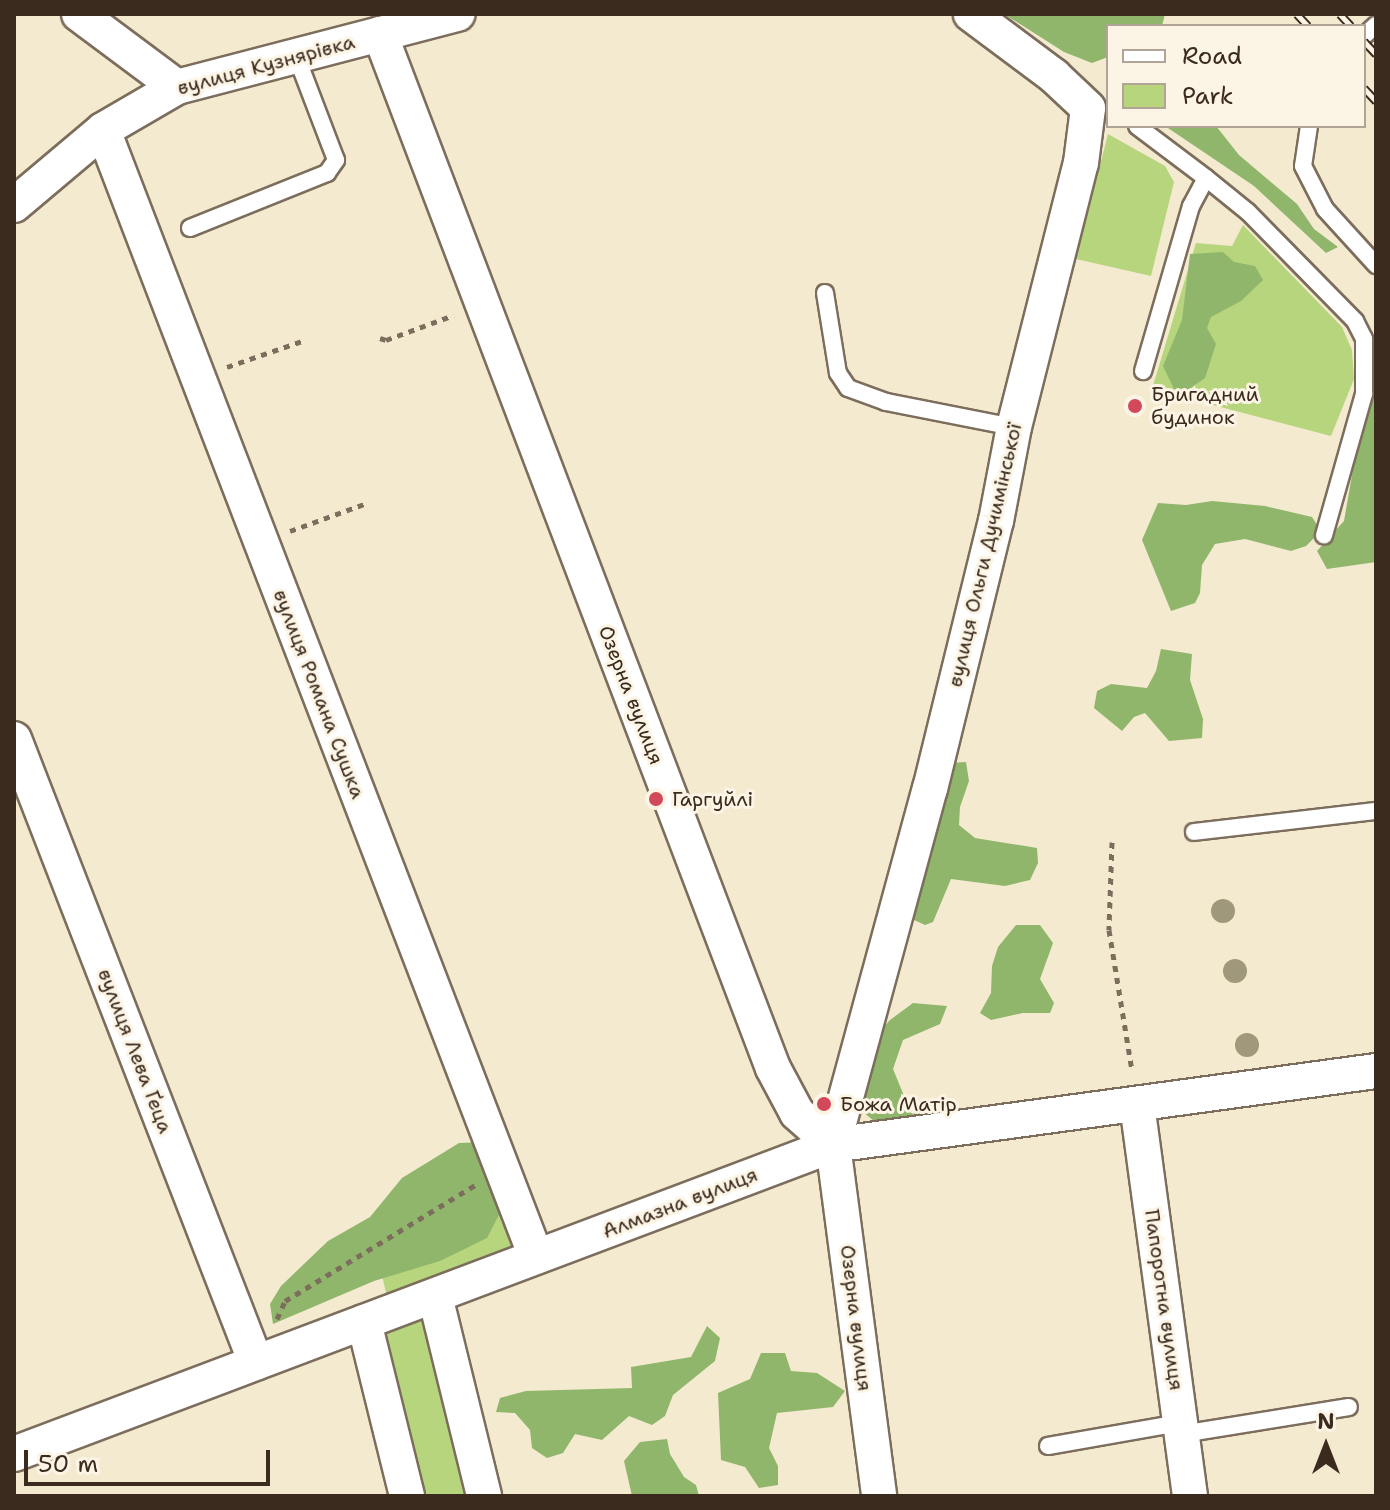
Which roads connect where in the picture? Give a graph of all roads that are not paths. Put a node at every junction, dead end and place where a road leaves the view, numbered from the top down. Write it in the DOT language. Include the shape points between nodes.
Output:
graph roads {
  1 [pos="79,14"];
  2 [pos="458,14"];
  3 [pos="971,14"];
  4 [pos="380,34"];
  5 [pos="296,55"];
  6 [pos="177,87"];
  7 [pos="1098,108"];
  8 [pos="1140,128"];
  9 [pos="1309,128"];
  10 [pos="103,130"];
  11 [pos="1206,178"];
  12 [pos="14,205"];
  13 [pos="190,228"];
  14 [pos="1376,265"];
  15 [pos="825,293"];
  16 [pos="1143,371"];
  17 [pos="1014,427"];
  18 [pos="1324,535"];
  19 [pos="14,739"];
  20 [pos="1376,811"];
  21 [pos="1194,832"];
  22 [pos="1376,1071"];
  23 [pos="1137,1104"];
  24 [pos="833,1145"];
  25 [pos="536,1257"];
  26 [pos="435,1296"];
  27 [pos="364,1322"];
  28 [pos="256,1363"];
  29 [pos="1349,1407"];
  30 [pos="1181,1428"];
  31 [pos="1048,1446"];
  32 [pos="14,1454"];
  33 [pos="407,1496"];
  34 [pos="484,1496"];
  35 [pos="879,1496"];
  36 [pos="1190,1496"];
  1 -- 6 [label="street"];
  2 -- 4 [label="street, вулиця Кузнярівка"];
  3 -- 7 [label="street, вулиця Ольги Дучимінської"];
  4 -- 5 [label="street, вулиця Кузнярівка"];
  4 -- 24 [label="street, Озерна вулиця" via="773,1068 797,1113"];
  5 -- 6 [label="street, вулиця Кузнярівка"];
  5 -- 13 [label="lane" via="336,160 327,173"];
  6 -- 10 [label="street, вулиця Кузнярівка"];
  7 -- 17 [label="street, вулиця Ольги Дучимінської"];
  8 -- 11 [label="lane"];
  9 -- 14 [label="lane" via="1303,166 1325,209"];
  10 -- 12 [label="street, вулиця Кузнярівка"];
  10 -- 25 [label="street, вулиця Романа Сушка"];
  11 -- 16 [label="lane" via="1191,206"];
  11 -- 18 [label="lane" via="1248,212 1355,321 1364,339 1364,394"];
  15 -- 17 [label="lane" via="838,373 848,388 886,402"];
  17 -- 24 [label="street, вулиця Ольги Дучимінської" via="930,789"];
  19 -- 28 [label="street, вулиця Лева Ґеца"];
  20 -- 21 [label="lane"];
  22 -- 23 [label="street, Алмазна вулиця"];
  23 -- 24 [label="street, Алмазна вулиця"];
  23 -- 30 [label="street, Папоротна вулиця"];
  24 -- 25 [label="street, Алмазна вулиця"];
  24 -- 35 [label="street, Озерна вулиця"];
  25 -- 26 [label="street, Алмазна вулиця"];
  26 -- 27 [label="street, Алмазна вулиця"];
  26 -- 34 [label="street"];
  27 -- 28 [label="street, Алмазна вулиця"];
  27 -- 33 [label="street"];
  28 -- 32 [label="street, Алмазна вулиця"];
  29 -- 30 [label="lane"];
  30 -- 31 [label="lane"];
  30 -- 36 [label="street, Папоротна вулиця"];
}
